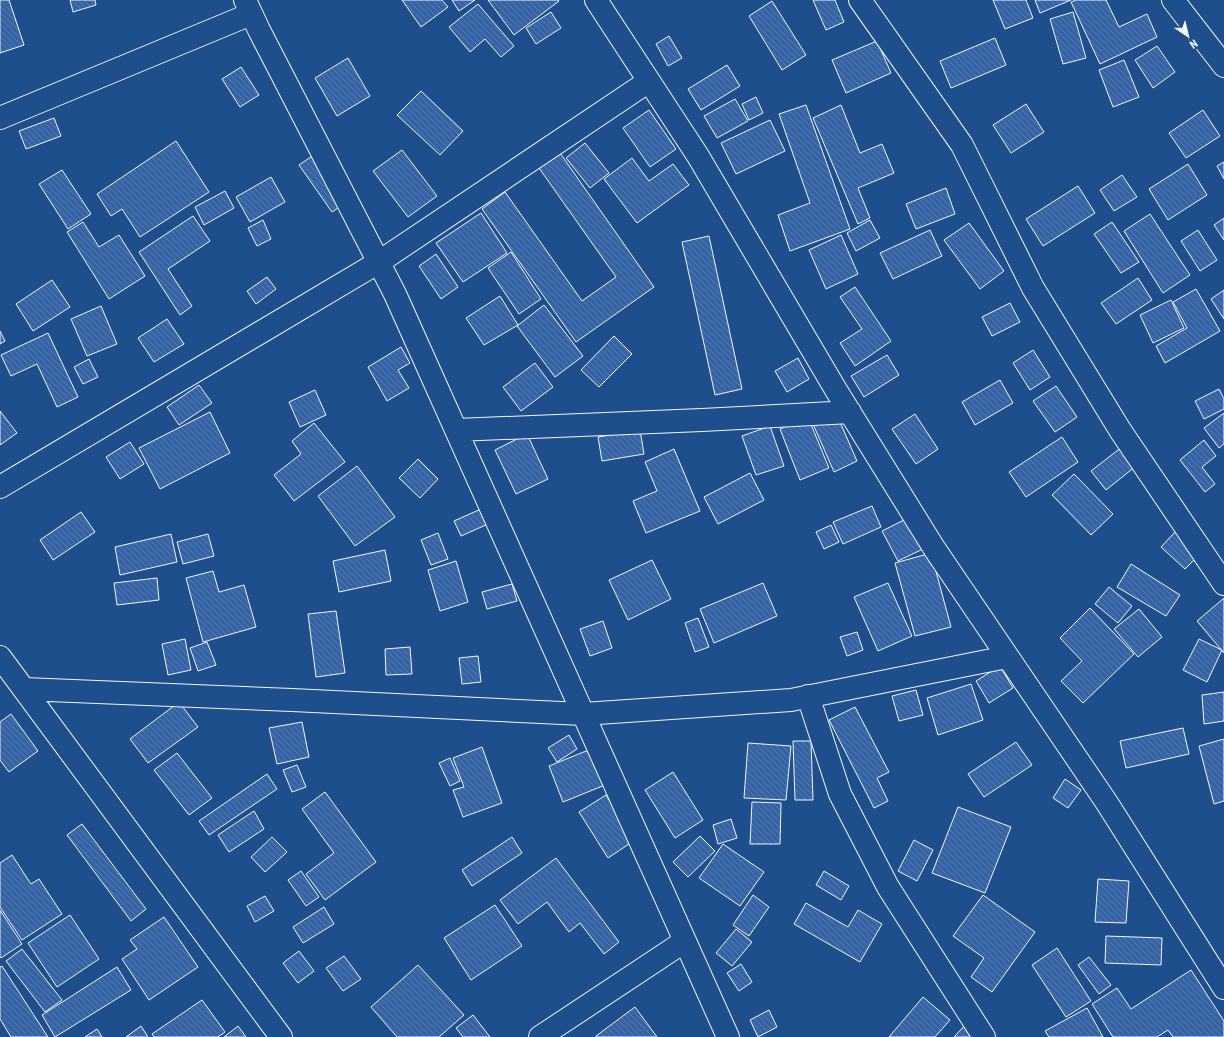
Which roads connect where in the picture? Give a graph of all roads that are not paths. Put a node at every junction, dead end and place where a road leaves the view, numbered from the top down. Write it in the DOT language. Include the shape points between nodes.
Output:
graph roads {
  1 [pos="596,0"];
  2 [pos="860,0"];
  3 [pos="1173,0"];
  4 [pos="248,7"];
  5 [pos="1224,66"];
  6 [pos="649,81"];
  7 [pos="0,118"];
  8 [pos="379,262"];
  9 [pos="850,412"];
  10 [pos="456,430"];
  11 [pos="0,487"];
  12 [pos="1224,584"];
  13 [pos="0,657"];
  14 [pos="1007,657"];
  15 [pos="24,690"];
  16 [pos="808,696"];
  17 [pos="583,714"];
  18 [pos="685,941"];
  19 [pos="1224,988"];
  20 [pos="281,1037"];
  21 [pos="540,1037"];
  22 [pos="728,1037"];
  23 [pos="984,1037"];
  1 -- 6 [label="street"];
  2 -- 12 [label="street" via="962,145 1033,288 1120,430"];
  3 -- 5 [label="street"];
  4 -- 7 [label="street"];
  4 -- 8 [label="street"];
  6 -- 8 [label="street"];
  6 -- 9 [label="street" via="698,156"];
  8 -- 10 [label="street"];
  8 -- 11 [label="street"];
  9 -- 10 [label="street"];
  9 -- 14 [label="street" via="934,548"];
  10 -- 17 [label="street"];
  13 -- 15 [label="street"];
  14 -- 16 [label="street"];
  14 -- 19 [label="street" via="1107,803"];
  15 -- 17 [label="street"];
  15 -- 20 [label="street"];
  16 -- 17 [label="street" via="791,700"];
  16 -- 23 [label="street" via="840,794 888,887"];
  17 -- 18 [label="street"];
  18 -- 21 [label="street"];
  18 -- 22 [label="street"];
}
